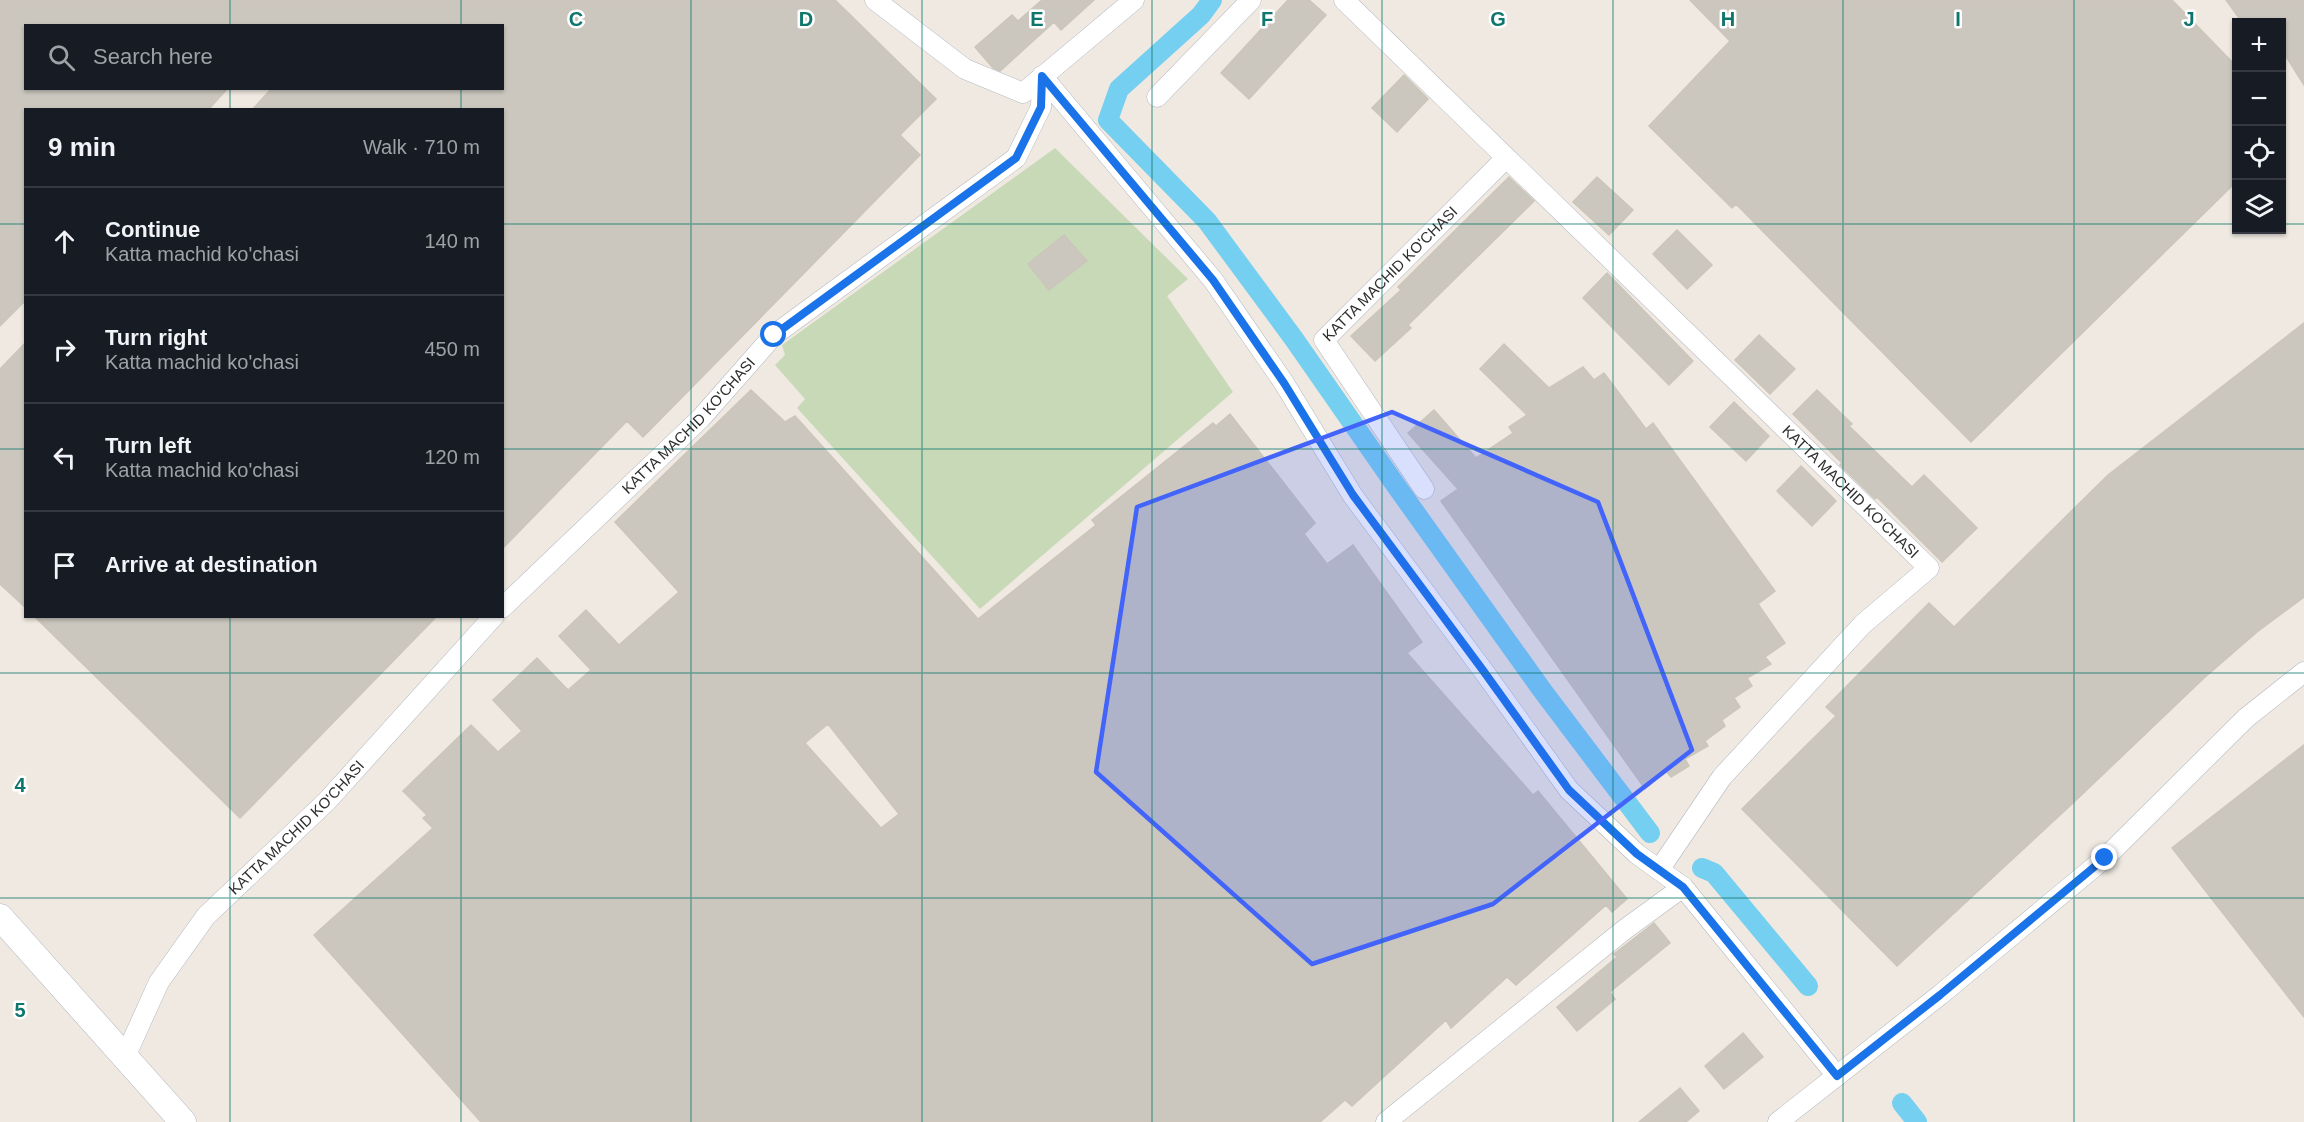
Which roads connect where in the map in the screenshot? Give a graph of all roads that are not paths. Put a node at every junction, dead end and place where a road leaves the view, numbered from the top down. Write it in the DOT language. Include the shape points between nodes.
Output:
graph roads {
  1 [pos="875,0"];
  2 [pos="1134,0"];
  3 [pos="1251,0"];
  4 [pos="1344,0"];
  5 [pos="1042,76"];
  6 [pos="1157,97"];
  7 [pos="1506,158"];
  8 [pos="1424,489"];
  9 [pos="504,606"];
  10 [pos="492,618"];
  11 [pos="2304,672"];
  12 [pos="1659,870"];
  13 [pos="1683,887"];
  14 [pos="0,917"];
  15 [pos="125,1057"];
  16 [pos="1837,1076"];
  17 [pos="183,1122"];
  18 [pos="1386,1122"];
  19 [pos="1778,1122"];
  1 -- 5 [label="street" via="965,69 1023,93"];
  2 -- 5 [label="street"];
  3 -- 6 [label="street"];
  4 -- 7 [label="street, KATTA MACHID KO'CHASI"];
  5 -- 9 [label="street, KATTA MACHID KO'CHASI" via="1041,107 1016,158 774,335 701,418"];
  5 -- 12 [label="street" via="1213,280 1284,383 1353,495 1569,790"];
  7 -- 8 [label="street, KATTA MACHID KO'CHASI" via="1324,340"];
  7 -- 12 [label="street, KATTA MACHID KO'CHASI" via="1929,568 1863,624 1722,777"];
  10 -- 15 [label="street, KATTA MACHID KO'CHASI" via="327,801 206,916 159,982"];
  11 -- 16 [label="street" via="2246,718 2105,858"];
  12 -- 13 [label="street"];
  13 -- 16 [label="street"];
  13 -- 18 [label="street"];
  14 -- 15 [label="street"];
  15 -- 17 [label="street"];
  16 -- 19 [label="street"];
}
